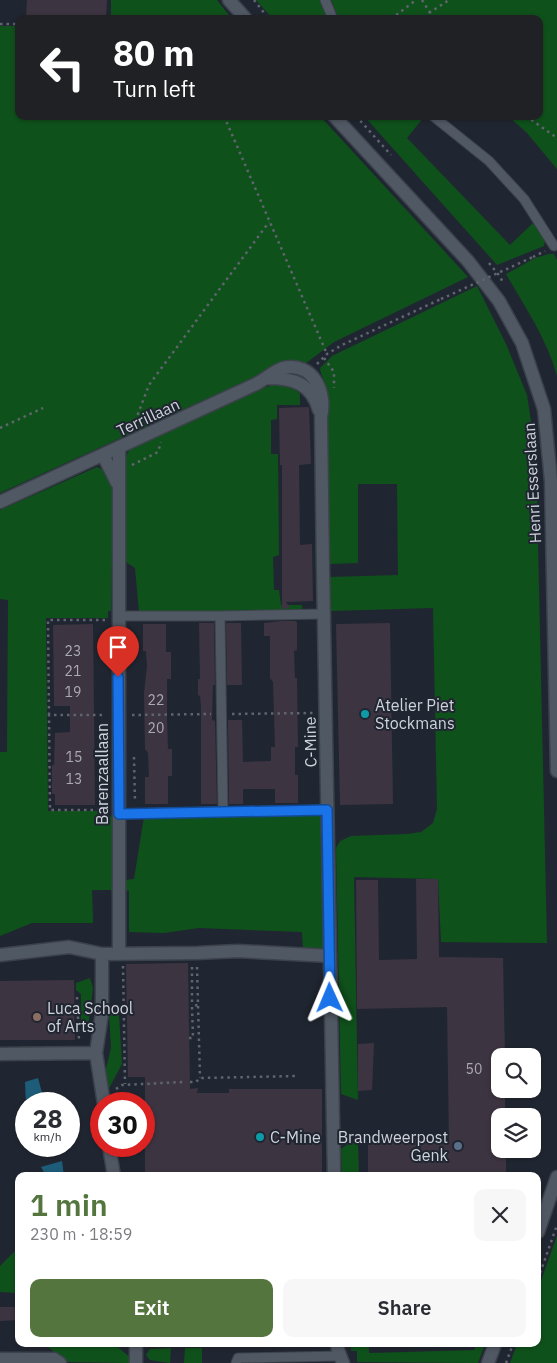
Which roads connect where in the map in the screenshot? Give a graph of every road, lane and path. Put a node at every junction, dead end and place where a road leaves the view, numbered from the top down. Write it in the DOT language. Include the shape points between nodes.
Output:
graph roads {
  1 [pos="230,0"];
  2 [pos="254,0"];
  3 [pos="325,0"];
  4 [pos="416,0"];
  5 [pos="422,0"];
  6 [pos="449,0"];
  7 [pos="429,13"];
  8 [pos="243,15"];
  9 [pos="266,15"];
  10 [pos="331,15"];
  11 [pos="396,15"];
  12 [pos="0,24"];
  13 [pos="15,24"];
  14 [pos="226,120"];
  15 [pos="338,120"];
  16 [pos="438,120"];
  17 [pos="532,120"];
  18 [pos="557,138"];
  19 [pos="269,221"];
  20 [pos="554,246"];
  21 [pos="533,257"];
  22 [pos="327,354"];
  23 [pos="311,371"];
  24 [pos="267,378"];
  25 [pos="43,408"];
  26 [pos="322,417"];
  27 [pos="132,427"];
  28 [pos="0,428"];
  29 [pos="119,448"];
  30 [pos="103,455"];
  31 [pos="118,483"];
  32 [pos="0,502"];
  33 [pos="323,614"];
  34 [pos="220,616"];
  35 [pos="114,618"];
  36 [pos="49,715"];
  37 [pos="110,715"];
  38 [pos="557,771"];
  39 [pos="327,810"];
  40 [pos="115,812"];
  41 [pos="223,812"];
  42 [pos="197,953"];
  43 [pos="102,954"];
  44 [pos="121,954"];
  45 [pos="0,955"];
  46 [pos="330,956"];
  47 [pos="188,966"];
  48 [pos="77,997"];
  49 [pos="198,1005"];
  50 [pos="192,1006"];
  51 [pos="189,1038"];
  52 [pos="79,1053"];
  53 [pos="96,1053"];
  54 [pos="0,1054"];
  55 [pos="298,1076"];
  56 [pos="200,1078"];
  57 [pos="183,1082"];
  58 [pos="190,1082"];
  59 [pos="125,1084"];
  60 [pos="103,1092"];
  61 [pos="113,1092"];
  62 [pos="111,1157"];
  63 [pos="113,1172"];
  64 [pos="334,1172"];
  65 [pos="557,1177"];
  66 [pos="541,1223"];
  67 [pos="557,1225"];
  68 [pos="541,1270"];
  69 [pos="136,1347"];
  70 [pos="494,1347"];
  71 [pos="512,1347"];
  72 [pos="340,1354"];
  73 [pos="0,1359"];
  74 [pos="60,1363"];
  75 [pos="136,1363"];
  76 [pos="236,1363"];
  77 [pos="488,1363"];
  78 [pos="506,1363"];
  1 -- 8 [label="street"];
  2 -- 9 [label="path"];
  3 -- 10 [label="lane"];
  4 -- 11 [label="path"];
  5 -- 7 [label="path"];
  6 -- 7 [label="path"];
  12 -- 13 [label="path"];
  14 -- 19 [label="path"];
  15 -- 38 [label="street, Henri Esserslaan" via="468,261 499,301 522,343 544,409 551,480"];
  16 -- 20 [label="lane" via="489,161 524,199"];
  17 -- 18 [label="path"];
  19 -- 22 [label="path"];
  19 -- 27 [label="path" via="149,385"];
  21 -- 22 [label="path, bridge"];
  22 -- 23 [label="path"];
  23 -- 24 [label="street, Terrillaan" via="296,367 282,369"];
  23 -- 26 [label="street, C-Mine" via="322,392"];
  24 -- 26 [label="street" via="292,380 310,391"];
  24 -- 29 [label="street, Terrillaan"];
  25 -- 28 [label="path"];
  26 -- 33 [label="street, C-Mine"];
  29 -- 30 [label="street, Terrillaan"];
  29 -- 31 [label="street, Barenzaallaan"];
  30 -- 31 [label="street"];
  30 -- 32 [label="street, Terrillaan"];
  31 -- 35 [label="street, Barenzaallaan"];
  33 -- 34 [label="lane"];
  33 -- 39 [label="street, C-Mine"];
  34 -- 35 [label="lane"];
  34 -- 41 [label="lane"];
  35 -- 36 [label="path" via="48,620"];
  35 -- 40 [label="street, Barenzaallaan"];
  36 -- 37 [label="path"];
  36 -- 40 [label="path" via="50,810"];
  39 -- 41 [label="lane"];
  39 -- 46 [label="street, C-Mine"];
  40 -- 41 [label="lane"];
  40 -- 44 [label="street, Barenzaallaan"];
  42 -- 44 [label="street"];
  42 -- 46 [label="street" via="238,951"];
  42 -- 49 [label="path"];
  43 -- 44 [label="street"];
  43 -- 45 [label="street" via="69,947"];
  43 -- 53 [label="street" via="102,1013"];
  44 -- 59 [label="path"];
  46 -- 64 [label="street, C-Mine"];
  47 -- 50 [label="path" via="192,966"];
  48 -- 52 [label="path"];
  49 -- 50 [label="path"];
  49 -- 56 [label="path"];
  50 -- 51 [label="path" via="193,1038"];
  52 -- 53 [label="street"];
  52 -- 54 [label="street"];
  53 -- 60 [label="street"];
  55 -- 56 [label="path"];
  56 -- 58 [label="path"];
  57 -- 59 [label="path"];
  59 -- 61 [label="path"];
  62 -- 63 [label="street"];
  65 -- 66 [label="street"];
  67 -- 68 [label="path"];
  69 -- 75 [label="street"];
  70 -- 77 [label="street"];
  71 -- 78 [label="path"];
  72 -- 76 [label="lane" via="238,1358"];
  73 -- 74 [label="street" via="54,1359"];
}
